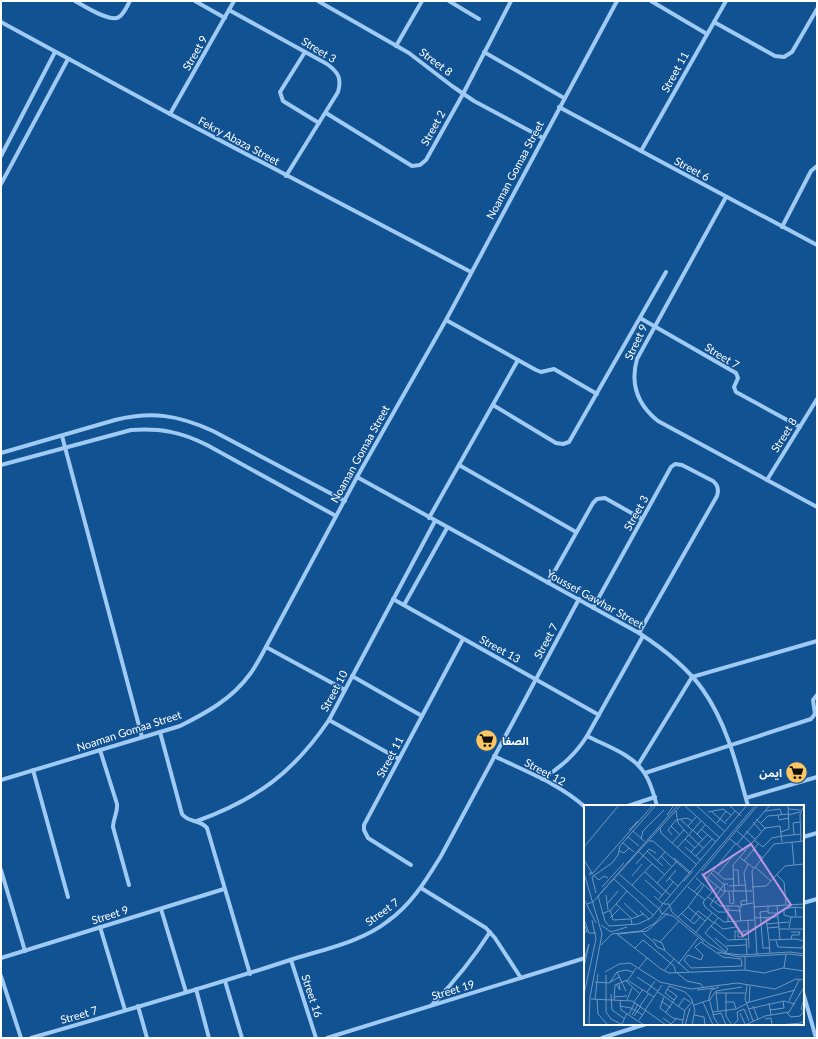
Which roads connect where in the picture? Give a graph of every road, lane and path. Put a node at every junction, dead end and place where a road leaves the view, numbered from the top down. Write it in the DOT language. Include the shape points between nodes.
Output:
graph roads {
  1 [pos="75,1"];
  2 [pos="130,1"];
  3 [pos="195,1"];
  4 [pos="234,1"];
  5 [pos="318,1"];
  6 [pos="422,1"];
  7 [pos="449,1"];
  8 [pos="511,1"];
  9 [pos="617,1"];
  10 [pos="651,1"];
  11 [pos="726,1"];
  12 [pos="817,8"];
  13 [pos="229,10"];
  14 [pos="225,18"];
  15 [pos="479,19"];
  16 [pos="1,22"];
  17 [pos="714,22"];
  18 [pos="707,34"];
  19 [pos="396,46"];
  20 [pos="55,52"];
  21 [pos="305,52"];
  22 [pos="484,52"];
  23 [pos="68,59"];
  24 [pos="463,94"];
  25 [pos="564,98"];
  26 [pos="559,107"];
  27 [pos="326,113"];
  28 [pos="170,114"];
  29 [pos="319,123"];
  30 [pos="543,138"];
  31 [pos="641,151"];
  32 [pos="1,156"];
  33 [pos="817,166"];
  34 [pos="286,176"];
  35 [pos="1,184"];
  36 [pos="726,197"];
  37 [pos="782,227"];
  38 [pos="817,246"];
  39 [pos="471,272"];
  40 [pos="666,272"];
  41 [pos="640,318"];
  42 [pos="446,320"];
  43 [pos="654,326"];
  44 [pos="518,360"];
  45 [pos="598,394"];
  46 [pos="817,399"];
  47 [pos="493,405"];
  48 [pos="812,407"];
  49 [pos="817,410"];
  50 [pos="800,427"];
  51 [pos="62,436"];
  52 [pos="65,448"];
  53 [pos="1,453"];
  54 [pos="1,465"];
  55 [pos="459,465"];
  56 [pos="357,477"];
  57 [pos="767,480"];
  58 [pos="345,501"];
  59 [pos="817,507"];
  60 [pos="336,516"];
  61 [pos="430,518"];
  62 [pos="642,519"];
  63 [pos="435,521"];
  64 [pos="447,528"];
  65 [pos="576,532"];
  66 [pos="548,583"];
  67 [pos="393,599"];
  68 [pos="579,599"];
  69 [pos="404,605"];
  70 [pos="593,608"];
  71 [pos="641,635"];
  72 [pos="463,639"];
  73 [pos="817,641"];
  74 [pos="266,648"];
  75 [pos="352,676"];
  76 [pos="692,677"];
  77 [pos="536,679"];
  78 [pos="345,690"];
  79 [pos="817,695"];
  80 [pos="599,715"];
  81 [pos="422,716"];
  82 [pos="329,720"];
  83 [pos="160,732"];
  84 [pos="587,736"];
  85 [pos="142,737"];
  86 [pos="730,744"];
  87 [pos="100,750"];
  88 [pos="494,756"];
  89 [pos="399,760"];
  90 [pos="638,765"];
  91 [pos="33,770"];
  92 [pos="645,773"];
  93 [pos="817,777"];
  94 [pos="542,779"];
  95 [pos="1,780"];
  96 [pos="655,797"];
  97 [pos="746,798"];
  98 [pos="631,805"];
  99 [pos="657,805"];
  100 [pos="748,805"];
  101 [pos="584,806"];
  102 [pos="197,821"];
  103 [pos="817,833"];
  104 [pos="804,837"];
  105 [pos="411,865"];
  106 [pos="1,870"];
  107 [pos="129,885"];
  108 [pos="421,888"];
  109 [pos="224,889"];
  110 [pos="68,897"];
  111 [pos="817,899"];
  112 [pos="804,903"];
  113 [pos="161,908"];
  114 [pos="100,927"];
  115 [pos="490,932"];
  116 [pos="25,951"];
  117 [pos="1,958"];
  118 [pos="584,958"];
  119 [pos="291,960"];
  120 [pos="250,974"];
  121 [pos="1,976"];
  122 [pos="521,978"];
  123 [pos="225,981"];
  124 [pos="196,989"];
  125 [pos="186,992"];
  126 [pos="804,996"];
  127 [pos="138,1006"];
  128 [pos="431,1006"];
  129 [pos="125,1010"];
  130 [pos="643,1025"];
  131 [pos="241,1037"];
  132 [pos="21,1038"];
  133 [pos="31,1038"];
  134 [pos="147,1038"];
  135 [pos="209,1038"];
  136 [pos="236,1038"];
  137 [pos="316,1038"];
  138 [pos="326,1038"];
  139 [pos="602,1038"];
  140 [pos="816,1038"];
  1 -- 2 [label="street" via="113,19 119,17"];
  3 -- 14 [label="street"];
  4 -- 13 [label="street, Street 9"];
  5 -- 19 [label="street, Street 8"];
  6 -- 19 [label="street"];
  7 -- 15 [label="street"];
  8 -- 22 [label="street, Street 2"];
  9 -- 25 [label="street, Noaman Gomaa Street"];
  10 -- 18 [label="street"];
  11 -- 17 [label="street, Street 11"];
  12 -- 17 [label="street" via="792,52 784,57 775,56"];
  13 -- 14 [label="street, Street 9"];
  13 -- 21 [label="street, Street 3"];
  14 -- 28 [label="street, Street 9"];
  16 -- 20 [label="street, Fekry Abaza Street"];
  17 -- 18 [label="street, Street 11"];
  18 -- 31 [label="street, Street 11"];
  19 -- 24 [label="street, Street 8"];
  20 -- 23 [label="street, Fekry Abaza Street"];
  20 -- 32 [label="street"];
  21 -- 27 [label="street, Street 3" via="335,70 340,79 338,92"];
  21 -- 29 [label="street" via="280,92 283,101"];
  22 -- 24 [label="street, Street 2"];
  22 -- 25 [label="street"];
  23 -- 28 [label="street, Fekry Abaza Street"];
  23 -- 35 [label="street"];
  24 -- 27 [label="street, Street 2" via="426,160 420,165 412,166"];
  24 -- 30 [label="street, Street 8"];
  25 -- 26 [label="street, Noaman Gomaa Street"];
  26 -- 30 [label="street, Noaman Gomaa Street"];
  26 -- 31 [label="street, Street 6"];
  27 -- 29 [label="street, Street 3"];
  28 -- 34 [label="street, Fekry Abaza Street"];
  29 -- 34 [label="street, Street 3"];
  30 -- 39 [label="street, Noaman Gomaa Street"];
  31 -- 36 [label="street, Street 6"];
  33 -- 37 [label="street" via="811,171"];
  34 -- 39 [label="street, Fekry Abaza Street"];
  36 -- 37 [label="street, Street 6"];
  36 -- 43 [label="street, Street 9"];
  37 -- 38 [label="street, Street 6"];
  39 -- 42 [label="street, Noaman Gomaa Street"];
  40 -- 41 [label="street"];
  41 -- 43 [label="street, Street 7"];
  41 -- 45 [label="street"];
  42 -- 44 [label="street"];
  42 -- 56 [label="street, Noaman Gomaa Street"];
  43 -- 50 [label="street, Street 7" via="736,373 736,392"];
  43 -- 57 [label="street, Street 9" via="634,367 637,393 645,409 658,421"];
  44 -- 45 [label="street" via="538,372 554,369"];
  44 -- 47 [label="street"];
  45 -- 47 [label="street" via="572,440 566,444 556,443"];
  46 -- 48 [label="street, Street 8"];
  47 -- 55 [label="street"];
  48 -- 49 [label="street"];
  48 -- 50 [label="street, Street 8"];
  50 -- 57 [label="street, Street 8"];
  51 -- 52 [label="street"];
  51 -- 53 [label="street"];
  51 -- 58 [label="street" via="131,416 148,414 180,418 213,431"];
  52 -- 54 [label="street"];
  52 -- 60 [label="street" via="131,430 171,431 190,436"];
  52 -- 85 [label="street"];
  55 -- 61 [label="street"];
  55 -- 65 [label="street"];
  56 -- 58 [label="street, Noaman Gomaa Street"];
  56 -- 61 [label="street, Youssef Gawhar Street"];
  57 -- 59 [label="street, Street 9"];
  58 -- 60 [label="street, Noaman Gomaa Street"];
  60 -- 74 [label="street, Noaman Gomaa Street"];
  61 -- 63 [label="street, Youssef Gawhar Street"];
  62 -- 65 [label="street" via="605,498 600,498 593,503"];
  62 -- 70 [label="street, Street 3"];
  62 -- 71 [label="street, Street 3" via="675,464 682,465 717,486 717,496"];
  63 -- 64 [label="street, Youssef Gawhar Street"];
  63 -- 67 [label="street, Street 10"];
  64 -- 66 [label="street, Youssef Gawhar Street"];
  64 -- 69 [label="street"];
  65 -- 66 [label="street"];
  66 -- 68 [label="street, Youssef Gawhar Street"];
  67 -- 69 [label="street, Street 13"];
  67 -- 75 [label="street, Street 10"];
  68 -- 70 [label="street, Youssef Gawhar Street"];
  68 -- 77 [label="street, Street 7"];
  69 -- 72 [label="street, Street 13"];
  70 -- 71 [label="street, Youssef Gawhar Street"];
  71 -- 76 [label="street, Youssef Gawhar Street" via="676,661"];
  71 -- 80 [label="street"];
  72 -- 77 [label="street, Street 13"];
  72 -- 81 [label="street, Street 11"];
  73 -- 76 [label="street"];
  74 -- 78 [label="street"];
  74 -- 83 [label="street, Noaman Gomaa Street" via="250,675 230,696 206,713 180,726"];
  75 -- 78 [label="street, Street 10"];
  75 -- 81 [label="street"];
  76 -- 86 [label="street, Youssef Gawhar Street" via="711,703"];
  76 -- 90 [label="street"];
  77 -- 80 [label="street, Street 13"];
  77 -- 88 [label="street, Street 7"];
  78 -- 82 [label="street, Street 10"];
  79 -- 86 [label="street" via="813,700 815,714 811,719"];
  80 -- 84 [label="street"];
  81 -- 89 [label="street, Street 11"];
  82 -- 89 [label="street"];
  82 -- 102 [label="street, Street 10" via="300,758 268,786 236,805"];
  83 -- 85 [label="street, Noaman Gomaa Street"];
  83 -- 102 [label="street" via="182,814 188,820"];
  84 -- 90 [label="street" via="630,758"];
  84 -- 94 [label="street" via="568,761"];
  85 -- 87 [label="street, Noaman Gomaa Street"];
  86 -- 92 [label="street"];
  86 -- 97 [label="street, Youssef Gawhar Street"];
  87 -- 91 [label="street, Noaman Gomaa Street"];
  87 -- 107 [label="street" via="117,804 113,828"];
  88 -- 94 [label="street, Street 12"];
  88 -- 108 [label="street, Street 7" via="441,856"];
  89 -- 105 [label="street, Street 11" via="364,825 364,830 368,838"];
  90 -- 92 [label="street"];
  91 -- 95 [label="street, Noaman Gomaa Street"];
  91 -- 110 [label="street"];
  92 -- 96 [label="street"];
  93 -- 97 [label="street"];
  94 -- 101 [label="street, Street 12"];
  96 -- 98 [label="street"];
  96 -- 99 [label="street"];
  97 -- 100 [label="street, Youssef Gawhar Street"];
  102 -- 109 [label="street" via="207,828"];
  103 -- 104 [label="street"];
  106 -- 116 [label="street"];
  108 -- 115 [label="street"];
  108 -- 119 [label="street, Street 7" via="387,922 366,934"];
  109 -- 113 [label="street, Street 9"];
  109 -- 120 [label="street"];
  111 -- 112 [label="street"];
  113 -- 114 [label="street, Street 9"];
  113 -- 125 [label="street"];
  114 -- 116 [label="street, Street 9"];
  114 -- 129 [label="street"];
  115 -- 122 [label="street"];
  115 -- 128 [label="street" via="473,959"];
  116 -- 117 [label="street, Street 9"];
  118 -- 122 [label="street, Street 19"];
  119 -- 120 [label="street, Street 7"];
  119 -- 137 [label="street, Street 16"];
  120 -- 123 [label="street, Street 7"];
  121 -- 132 [label="street"];
  122 -- 128 [label="street, Street 19"];
  123 -- 124 [label="street, Street 7"];
  123 -- 131 [label="street"];
  124 -- 125 [label="street, Street 7"];
  124 -- 135 [label="street"];
  125 -- 127 [label="street, Street 7"];
  126 -- 140 [label="street"];
  127 -- 129 [label="street, Street 7"];
  127 -- 134 [label="street"];
  128 -- 138 [label="street, Street 19"];
  129 -- 133 [label="street, Street 7"];
  130 -- 139 [label="street"];
  131 -- 136 [label="street"];
}
